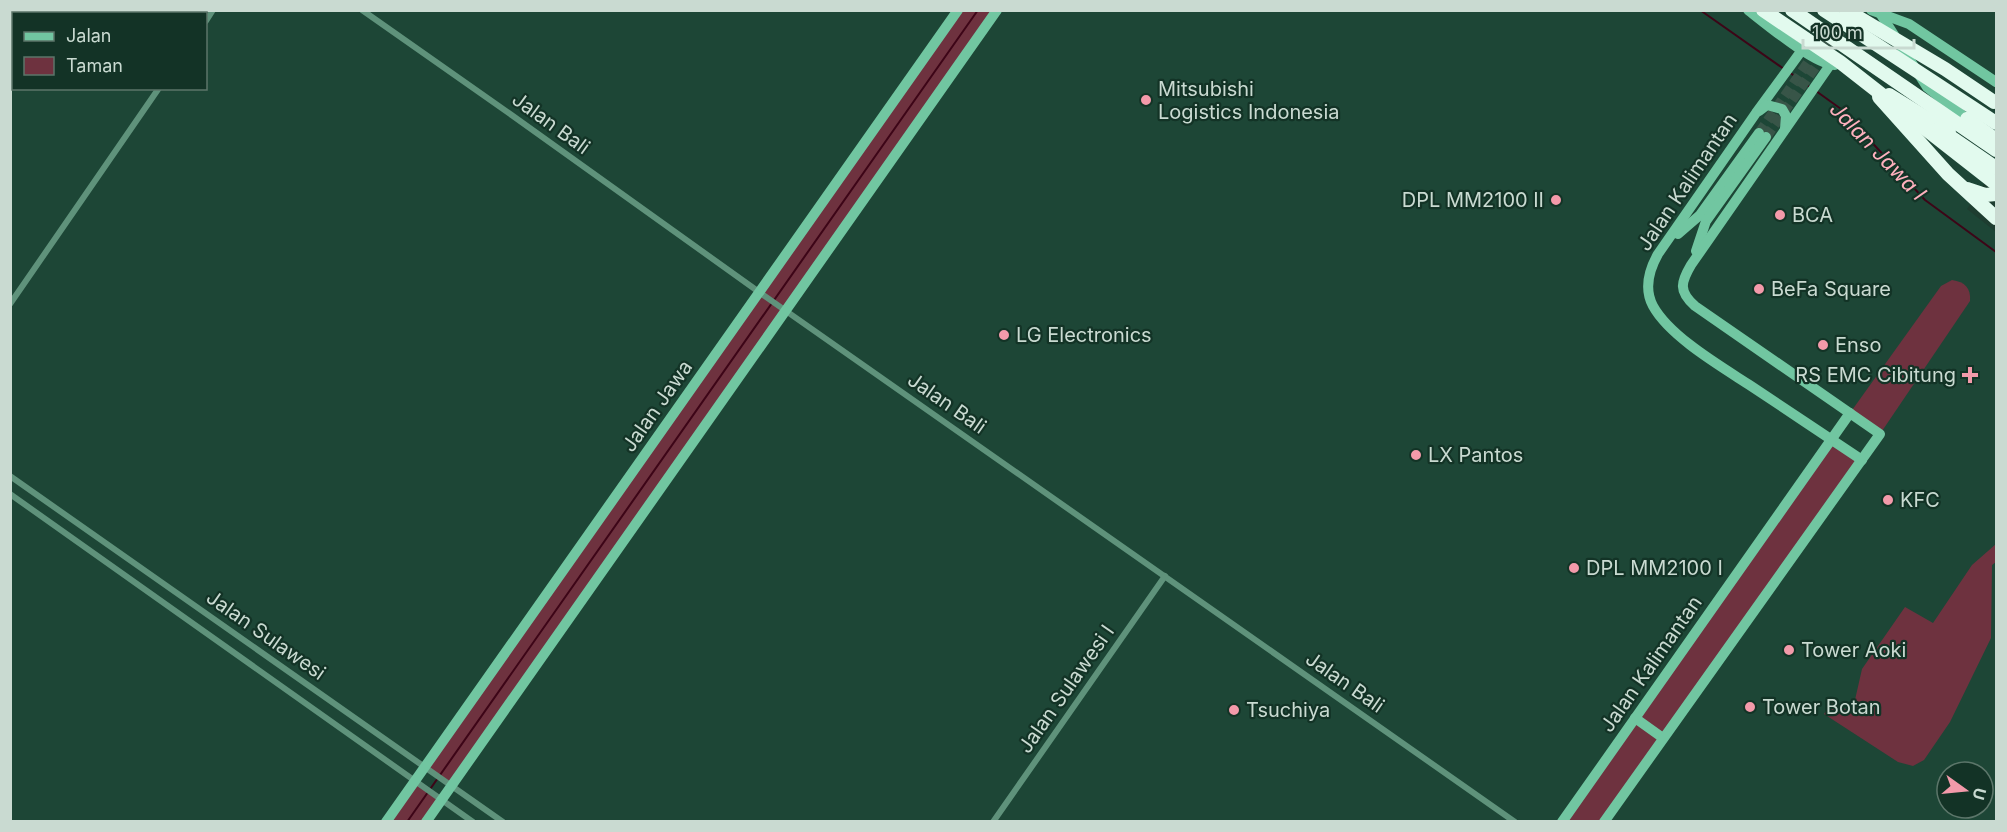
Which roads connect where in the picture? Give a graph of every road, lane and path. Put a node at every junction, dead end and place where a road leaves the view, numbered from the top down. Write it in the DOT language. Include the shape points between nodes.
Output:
graph roads {
  1 [pos="362,10"];
  2 [pos="958,10"];
  3 [pos="997,10"];
  4 [pos="1748,10"];
  5 [pos="1763,10"];
  6 [pos="1792,10"];
  7 [pos="1824,10"];
  8 [pos="1833,10"];
  9 [pos="1846,10"];
  10 [pos="1874,11"];
  11 [pos="1861,31"];
  12 [pos="1802,50"];
  13 [pos="1841,66"];
  14 [pos="1996,82"];
  15 [pos="158,90"];
  16 [pos="1887,94"];
  17 [pos="1995,103"];
  18 [pos="1756,113"];
  19 [pos="1967,119"];
  20 [pos="1996,123"];
  21 [pos="1783,134"];
  22 [pos="1996,140"];
  23 [pos="1996,150"];
  24 [pos="1996,162"];
  25 [pos="1996,168"];
  26 [pos="1996,184"];
  27 [pos="1961,187"];
  28 [pos="1996,194"];
  29 [pos="1996,218"];
  30 [pos="1664,246"];
  31 [pos="1691,265"];
  32 [pos="762,294"];
  33 [pos="10,304"];
  34 [pos="783,308"];
  35 [pos="1850,413"];
  36 [pos="1832,439"];
  37 [pos="1862,460"];
  38 [pos="10,476"];
  39 [pos="10,494"];
  40 [pos="1165,576"];
  41 [pos="1635,718"];
  42 [pos="1664,738"];
  43 [pos="428,769"];
  44 [pos="418,782"];
  45 [pos="449,784"];
  46 [pos="439,797"];
  47 [pos="386,822"];
  48 [pos="426,822"];
  49 [pos="473,822"];
  50 [pos="503,822"];
  51 [pos="993,822"];
  52 [pos="1515,822"];
  53 [pos="1562,822"];
  54 [pos="1604,822"];
  1 -- 32 [label="street, Jalan Bali"];
  2 -- 32 [label="street, Jalan Jawa"];
  3 -- 34 [label="street"];
  4 -- 12 [label="street"];
  5 -- 13 [label="highway, bridge"];
  6 -- 23 [label="highway, bridge"];
  7 -- 20 [label="highway, bridge"];
  8 -- 11 [label="street"];
  9 -- 17 [label="highway, bridge"];
  10 -- 11 [label="street"];
  10 -- 14 [label="street" via="1909,24"];
  10 -- 19 [label="street" via="1927,87"];
  11 -- 13 [label="street" via="1864,42 1851,61"];
  12 -- 13 [label="street"];
  12 -- 18 [label="street, Jalan Kalimantan"];
  13 -- 16 [label="street"];
  13 -- 21 [label="street" via="1820,82"];
  13 -- 25 [label="highway, bridge"];
  13 -- 26 [label="highway, bridge"];
  13 -- 27 [label="highway" via="1873,90"];
  15 -- 33 [label="street"];
  16 -- 24 [label="highway"];
  18 -- 21 [label="street" via="1767,105 1782,109 1786,120"];
  18 -- 30 [label="street, Jalan Kalimantan"];
  19 -- 22 [label="highway"];
  21 -- 31 [label="street"];
  27 -- 28 [label="highway" via="1985,195"];
  27 -- 29 [label="highway"];
  30 -- 31 [label="street" via="1700,215 1763,135 1706,221"];
  30 -- 36 [label="street, Jalan Kalimantan" via="1650,268 1648,285 1652,304 1665,323 1716,363"];
  31 -- 35 [label="street" via="1683,278 1682,290 1687,299"];
  32 -- 34 [label="street, Jalan Bali"];
  32 -- 43 [label="street, Jalan Jawa"];
  34 -- 40 [label="street, Jalan Bali"];
  34 -- 45 [label="street"];
  35 -- 36 [label="street, Jalan Kalimantan"];
  35 -- 37 [label="street" via="1881,434"];
  36 -- 37 [label="street, Jalan Kalimantan"];
  36 -- 41 [label="street, Jalan Kalimantan"];
  37 -- 42 [label="street"];
  38 -- 43 [label="street, Jalan Sulawesi"];
  39 -- 44 [label="street, Jalan Sulawesi"];
  40 -- 51 [label="street, Jalan Sulawesi I"];
  40 -- 52 [label="street, Jalan Bali"];
  41 -- 42 [label="street"];
  41 -- 53 [label="street, Jalan Kalimantan"];
  42 -- 54 [label="street"];
  43 -- 44 [label="street, Jalan Jawa"];
  43 -- 45 [label="street, Jalan Sulawesi"];
  44 -- 46 [label="street, Jalan Sulawesi"];
  44 -- 47 [label="street, Jalan Jawa"];
  45 -- 46 [label="street"];
  45 -- 50 [label="street, Jalan Sulawesi"];
  46 -- 48 [label="street"];
  46 -- 49 [label="street, Jalan Sulawesi"];
}
